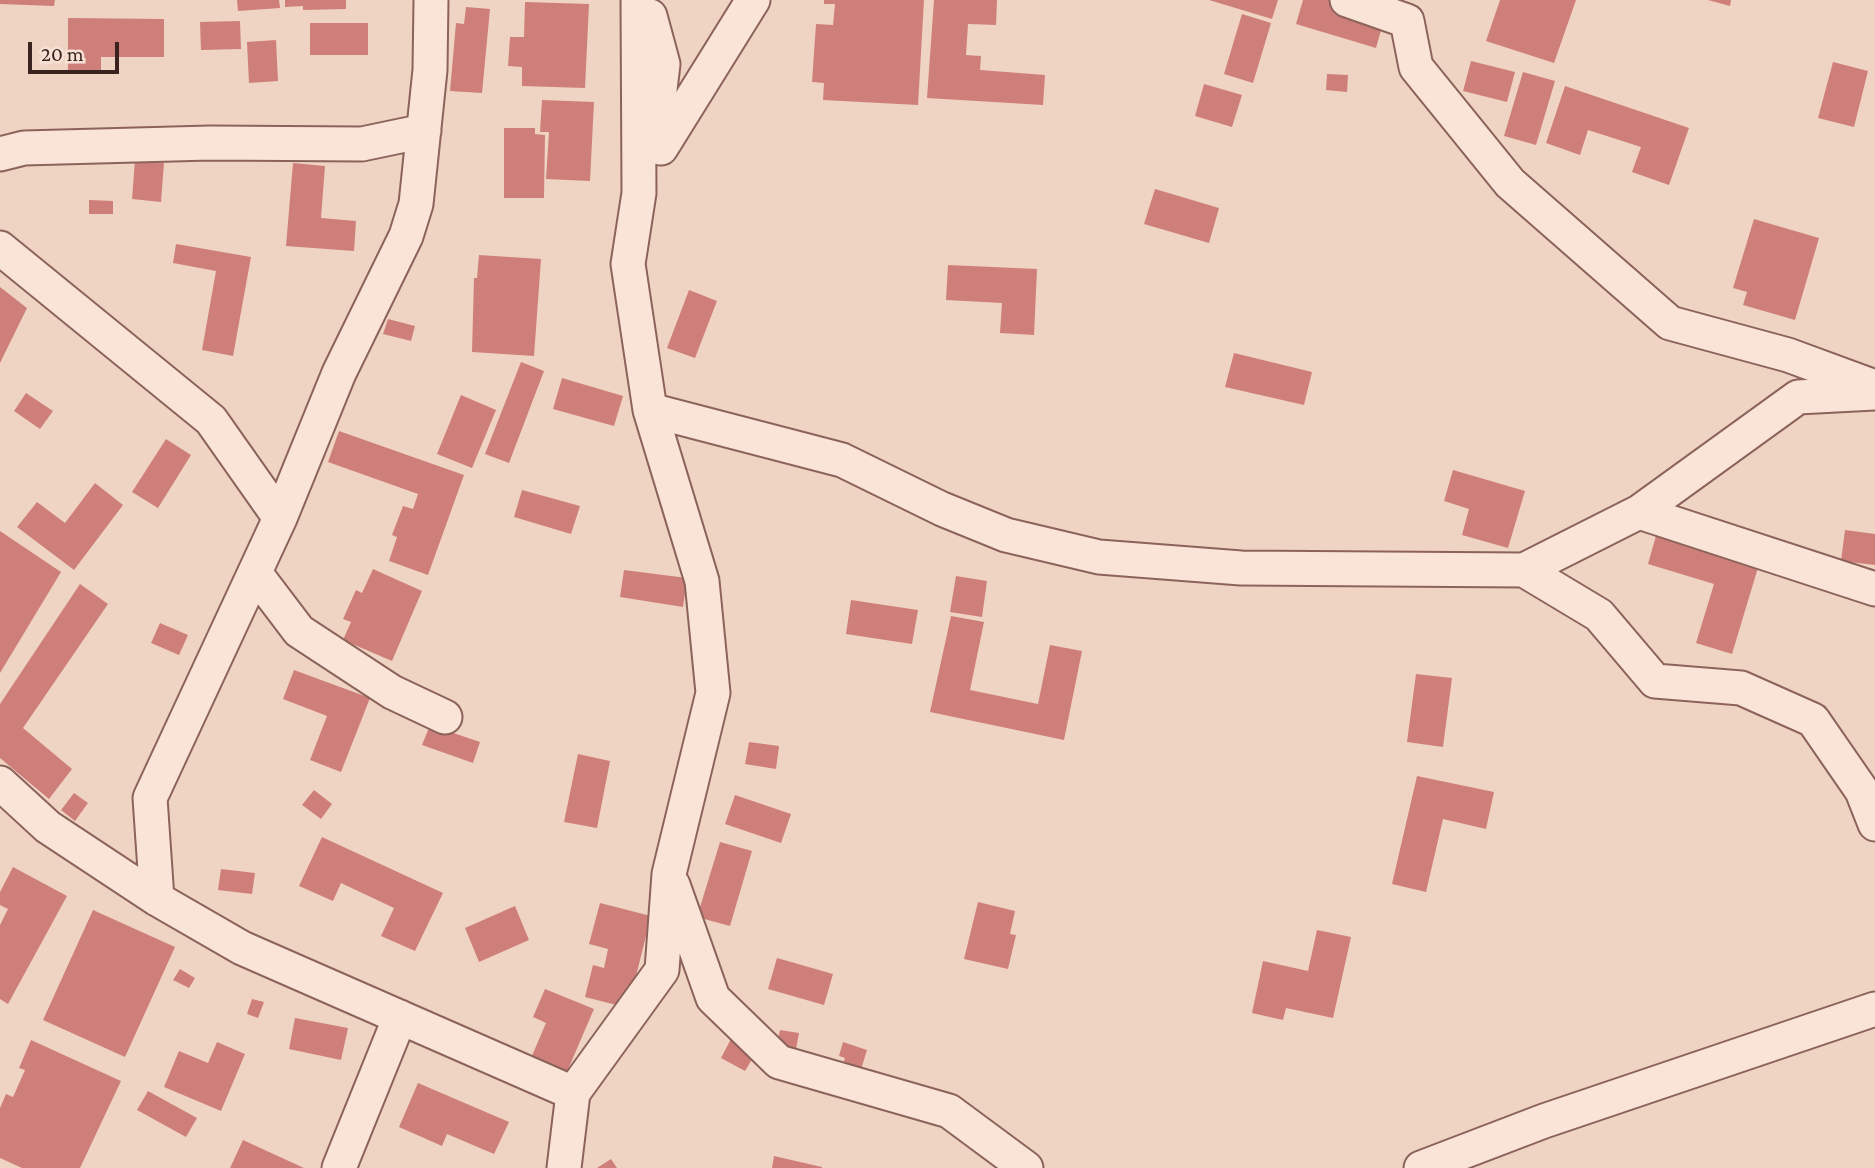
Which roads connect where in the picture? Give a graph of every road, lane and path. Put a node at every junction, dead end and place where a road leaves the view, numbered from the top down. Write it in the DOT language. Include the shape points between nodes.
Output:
graph roads {
  1 [pos="431,0"];
  2 [pos="638,0"];
  3 [pos="645,0"];
  4 [pos="753,0"];
  5 [pos="1347,0"];
  6 [pos="424,131"];
  7 [pos="0,155"];
  8 [pos="0,248"];
  9 [pos="1875,387"];
  10 [pos="1875,393"];
  11 [pos="650,410"];
  12 [pos="1639,512"];
  13 [pos="281,517"];
  14 [pos="1524,570"];
  15 [pos="255,573"];
  16 [pos="1875,589"];
  17 [pos="444,717"];
  18 [pos="0,783"];
  19 [pos="1875,824"];
  20 [pos="669,874"];
  21 [pos="157,899"];
  22 [pos="1875,1009"];
  23 [pos="400,1017"];
  24 [pos="573,1093"];
  25 [pos="339,1168"];
  26 [pos="564,1168"];
  27 [pos="1026,1168"];
  28 [pos="1421,1168"];
  1 -- 6 [label="street"];
  2 -- 11 [label="street" via="639,193 628,264"];
  3 -- 4 [label="street" via="663,64 658,106 662,148"];
  5 -- 9 [label="street" via="1408,21 1416,67 1510,183 1670,323 1787,355"];
  6 -- 7 [label="street" via="362,144 210,142 24,148"];
  6 -- 13 [label="street" via="416,204 406,236 339,373"];
  8 -- 13 [label="street" via="211,420"];
  10 -- 12 [label="street" via="1798,397"];
  11 -- 14 [label="street" via="842,460 1006,535 1099,557 1241,568"];
  11 -- 20 [label="street" via="702,581 713,693"];
  12 -- 14 [label="street"];
  12 -- 16 [label="street"];
  13 -- 15 [label="street"];
  14 -- 19 [label="street" via="1599,615 1655,681 1741,688 1813,720 1862,791"];
  15 -- 17 [label="street" via="299,631 392,692"];
  15 -- 21 [label="street" via="150,798"];
  18 -- 21 [label="street" via="48,827"];
  20 -- 24 [label="street" via="662,970"];
  20 -- 27 [label="street" via="713,998 779,1062 949,1111"];
  21 -- 23 [label="street" via="242,948"];
  22 -- 28 [label="street" via="1544,1121"];
  23 -- 24 [label="street"];
  23 -- 25 [label="street"];
  24 -- 26 [label="street"];
}
